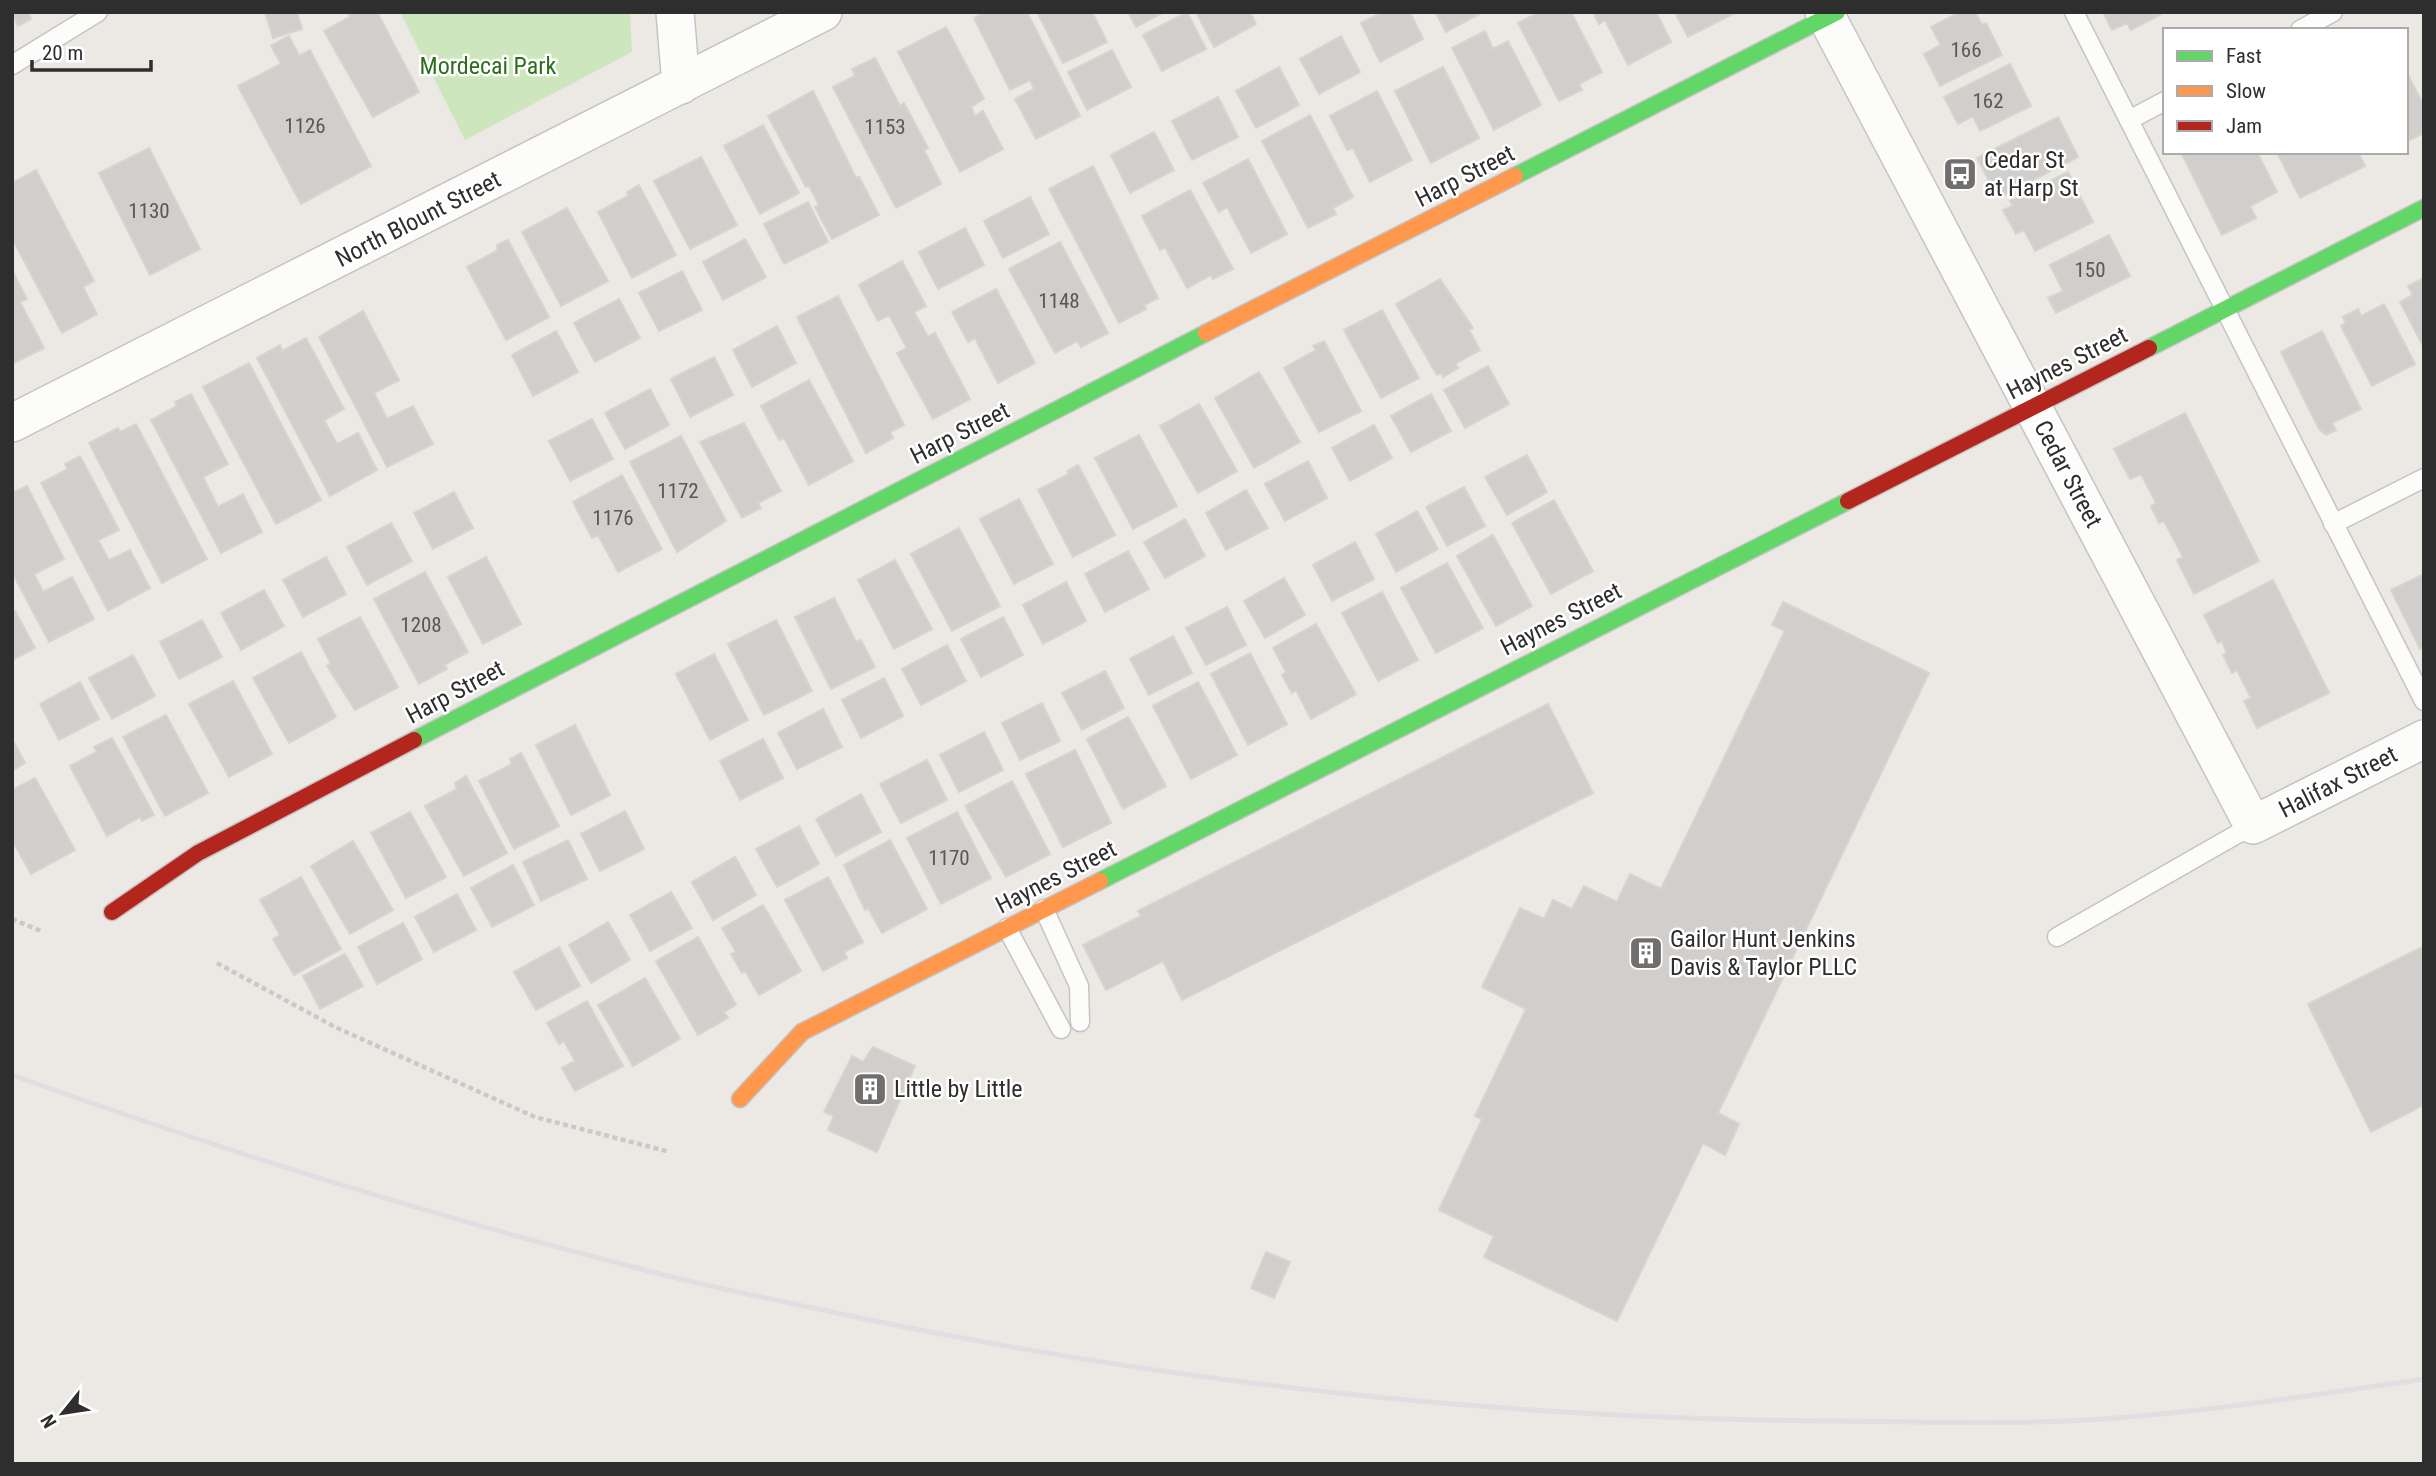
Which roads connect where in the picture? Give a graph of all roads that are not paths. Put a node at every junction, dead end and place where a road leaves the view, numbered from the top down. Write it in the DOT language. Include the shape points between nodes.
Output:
graph roads {
  1 [pos="99,12"];
  2 [pos="675,12"];
  3 [pos="823,12"];
  4 [pos="2074,12"];
  5 [pos="2333,12"];
  6 [pos="1830,14"];
  7 [pos="2304,28"];
  8 [pos="12,65"];
  9 [pos="681,85"];
  10 [pos="2163,103"];
  11 [pos="2129,120"];
  12 [pos="2424,208"];
  13 [pos="2223,310"];
  14 [pos="2032,406"];
  15 [pos="12,423"];
  16 [pos="2424,478"];
  17 [pos="2333,524"];
  18 [pos="2424,701"];
  19 [pos="2424,738"];
  20 [pos="2253,825"];
  21 [pos="1044,909"];
  22 [pos="112,912"];
  23 [pos="1007,928"];
  24 [pos="2057,937"];
  25 [pos="1080,1022"];
  26 [pos="1061,1029"];
  27 [pos="740,1100"];
  1 -- 8 [label="lane"];
  2 -- 9 [label="street"];
  3 -- 9 [label="street, North Blount Street"];
  4 -- 11 [label="lane"];
  5 -- 7 [label="lane"];
  6 -- 14 [label="street, Cedar Street"];
  6 -- 22 [label="street, Harp Street" via="597,643 198,853"];
  9 -- 15 [label="street, North Blount Street"];
  10 -- 11 [label="lane"];
  11 -- 13 [label="lane"];
  12 -- 13 [label="street, Haynes Street"];
  13 -- 14 [label="street, Haynes Street"];
  13 -- 17 [label="lane"];
  14 -- 20 [label="street, Cedar Street"];
  14 -- 21 [label="street, Haynes Street"];
  16 -- 17 [label="lane"];
  17 -- 18 [label="lane"];
  19 -- 20 [label="street, Halifax Street"];
  20 -- 24 [label="lane"];
  21 -- 23 [label="street, Haynes Street"];
  21 -- 25 [label="lane" via="1079,986"];
  23 -- 26 [label="lane"];
  23 -- 27 [label="street, Haynes Street" via="802,1032"];
}
